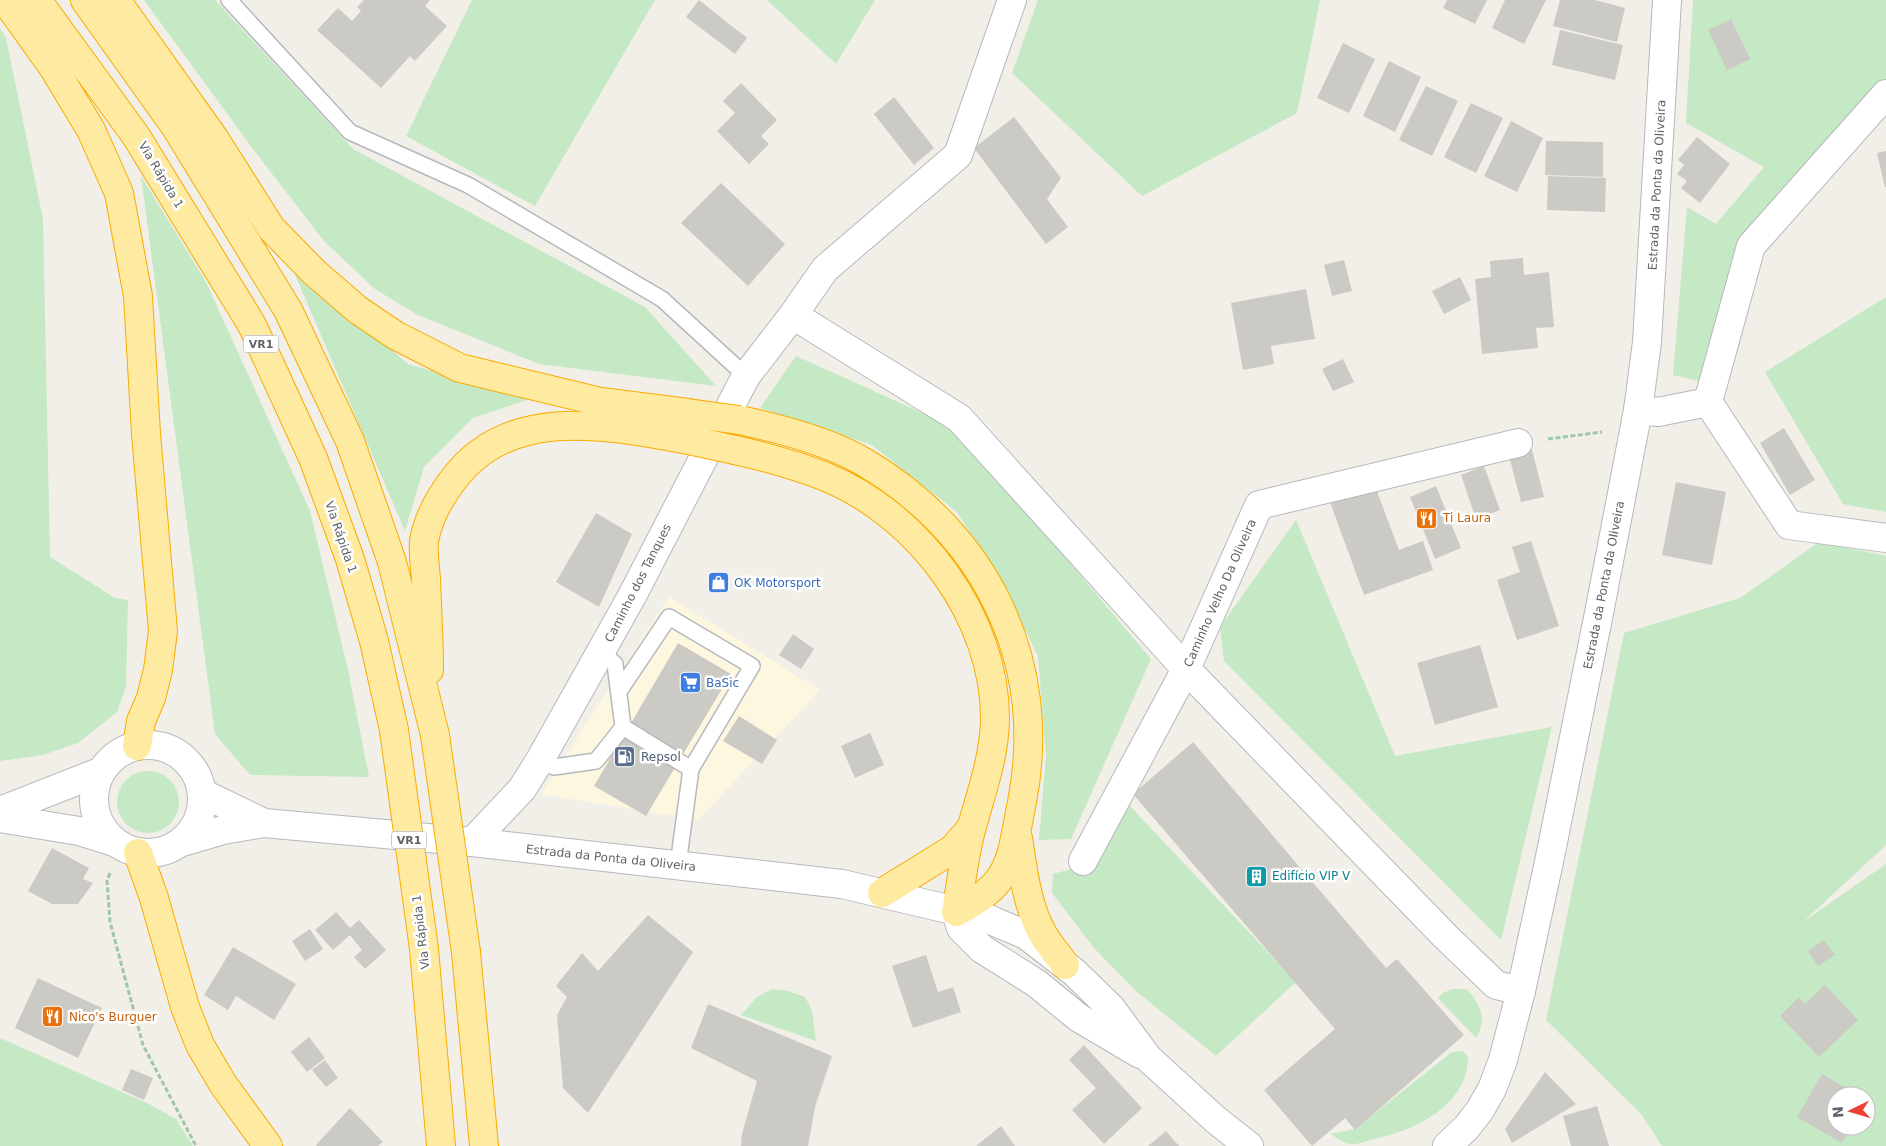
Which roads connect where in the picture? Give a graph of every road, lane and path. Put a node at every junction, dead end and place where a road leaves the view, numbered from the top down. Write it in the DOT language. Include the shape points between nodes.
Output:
graph roads {
  1 [pos="5,0"];
  2 [pos="37,0"];
  3 [pos="85,0"];
  4 [pos="116,0"];
  5 [pos="229,0"];
  6 [pos="1012,0"];
  7 [pos="1667,0"];
  8 [pos="1886,94"];
  9 [pos="793,315"];
  10 [pos="746,376"];
  11 [pos="1708,402"];
  12 [pos="1636,419"];
  13 [pos="1518,443"];
  14 [pos="1886,538"];
  15 [pos="602,652"];
  16 [pos="1186,669"];
  17 [pos="620,690"];
  18 [pos="432,725"];
  19 [pos="623,728"];
  20 [pos="136,746"];
  21 [pos="540,760"];
  22 [pos="691,769"];
  23 [pos="102,771"];
  24 [pos="202,793"];
  25 [pos="0,811"];
  26 [pos="0,818"];
  27 [pos="264,823"];
  28 [pos="972,827"];
  29 [pos="1017,827"];
  30 [pos="182,842"];
  31 [pos="472,842"];
  32 [pos="126,847"];
  33 [pos="1083,861"];
  34 [pos="678,866"];
  35 [pos="110,873"];
  36 [pos="882,892"];
  37 [pos="956,912"];
  38 [pos="1065,965"];
  39 [pos="1521,991"];
  40 [pos="1148,1058"];
  41 [pos="196,1146"];
  42 [pos="268,1146"];
  43 [pos="441,1146"];
  44 [pos="484,1146"];
  45 [pos="1250,1146"];
  46 [pos="1446,1146"];
  1 -- 20 [label="highway" via="53,67 91,130 119,193 134,278 163,631 158,670"];
  2 -- 43 [label="highway, Via Rápida 1 / VR1, bridge" via="136,136 252,325 313,458 350,559 374,641 394,730 424,949"];
  3 -- 18 [label="highway" via="175,126 288,310 350,441 392,562"];
  4 -- 29 [label="highway, bridge" via="214,138 271,228 314,272 358,310 395,335 460,368 601,402 739,420 780,429 863,461 926,507 986,580 1015,646 1025,694 1030,748"];
  5 -- 10 [label="lane" via="350,132 468,185 662,300"];
  6 -- 9 [label="street, Caminho dos Tanques" via="958,155 825,269"];
  7 -- 12 [label="street, Estrada da Ponta da Oliveira" via="1647,342"];
  8 -- 11 [label="street" via="1751,246"];
  9 -- 10 [label="street, Caminho dos Tanques"];
  9 -- 16 [label="street" via="959,418"];
  10 -- 15 [label="street, Caminho dos Tanques"];
  11 -- 12 [label="street"];
  11 -- 14 [label="street" via="1789,525"];
  12 -- 13 [label="path"];
  12 -- 39 [label="street, Estrada da Ponta da Oliveira"];
  13 -- 16 [label="street, Caminho Velho Da Oliveira" via="1259,505"];
  15 -- 17 [label="lane" via="615,664"];
  15 -- 21 [label="street, Caminho dos Tanques"];
  16 -- 33 [label="street, Caminho Velho Da Oliveira"];
  16 -- 39 [label="street" via="1446,937 1496,985"];
  17 -- 19 [label="lane"];
  17 -- 22 [label="lane" via="669,617 752,666"];
  18 -- 28 [label="highway, bridge" via="424,541 442,494 460,471 486,448 510,435 536,428 591,426 684,439 781,461 827,477 863,496 900,524 936,560 966,604 985,655 993,690 992,753 985,790"];
  18 -- 44 [label="highway, bridge" via="466,952"];
  19 -- 21 [label="lane" via="596,761 554,767"];
  19 -- 22 [label="lane"];
  20 -- 23 [label="street" via="117,756"];
  20 -- 24 [label="street" via="162,747 184,759 199,780"];
  21 -- 31 [label="street, Caminho dos Tanques" via="522,789"];
  22 -- 34 [label="lane"];
  23 -- 25 [label="street"];
  23 -- 32 [label="street" via="95,789 95,808 101,827"];
  24 -- 27 [label="street, Estrada da Ponta da Oliveira"];
  24 -- 30 [label="street" via="201,811 194,828"];
  26 -- 32 [label="street" via="79,831"];
  27 -- 30 [label="street, Estrada da Ponta da Oliveira"];
  27 -- 31 [label="street, Estrada da Ponta da Oliveira"];
  28 -- 36 [label="highway" via="952,849"];
  28 -- 37 [label="highway"];
  29 -- 37 [label="highway" via="1003,876 980,900"];
  29 -- 38 [label="highway" via="1024,879 1033,909 1043,935"];
  30 -- 32 [label="street" via="169,850 154,853"];
  31 -- 34 [label="street, Estrada da Ponta da Oliveira"];
  32 -- 42 [label="highway" via="156,906 184,1007 200,1045 222,1084"];
  34 -- 36 [label="street, Estrada da Ponta da Oliveira" via="842,884"];
  35 -- 41 [label="path" via="107,881 110,922 144,1045"];
  36 -- 37 [label="street, Estrada da Ponta da Oliveira"];
  37 -- 38 [label="street, Estrada da Ponta da Oliveira" via="986,918 1026,935"];
  37 -- 40 [label="street, Estrada da Ponta da Oliveira" via="960,928 982,949 1036,983 1078,1018"];
  38 -- 40 [label="street, Estrada da Ponta da Oliveira" via="1110,1008"];
  39 -- 46 [label="street, Estrada da Ponta da Oliveira" via="1492,1089 1467,1127"];
  40 -- 45 [label="street, Estrada da Ponta da Oliveira" via="1216,1120"];
}
